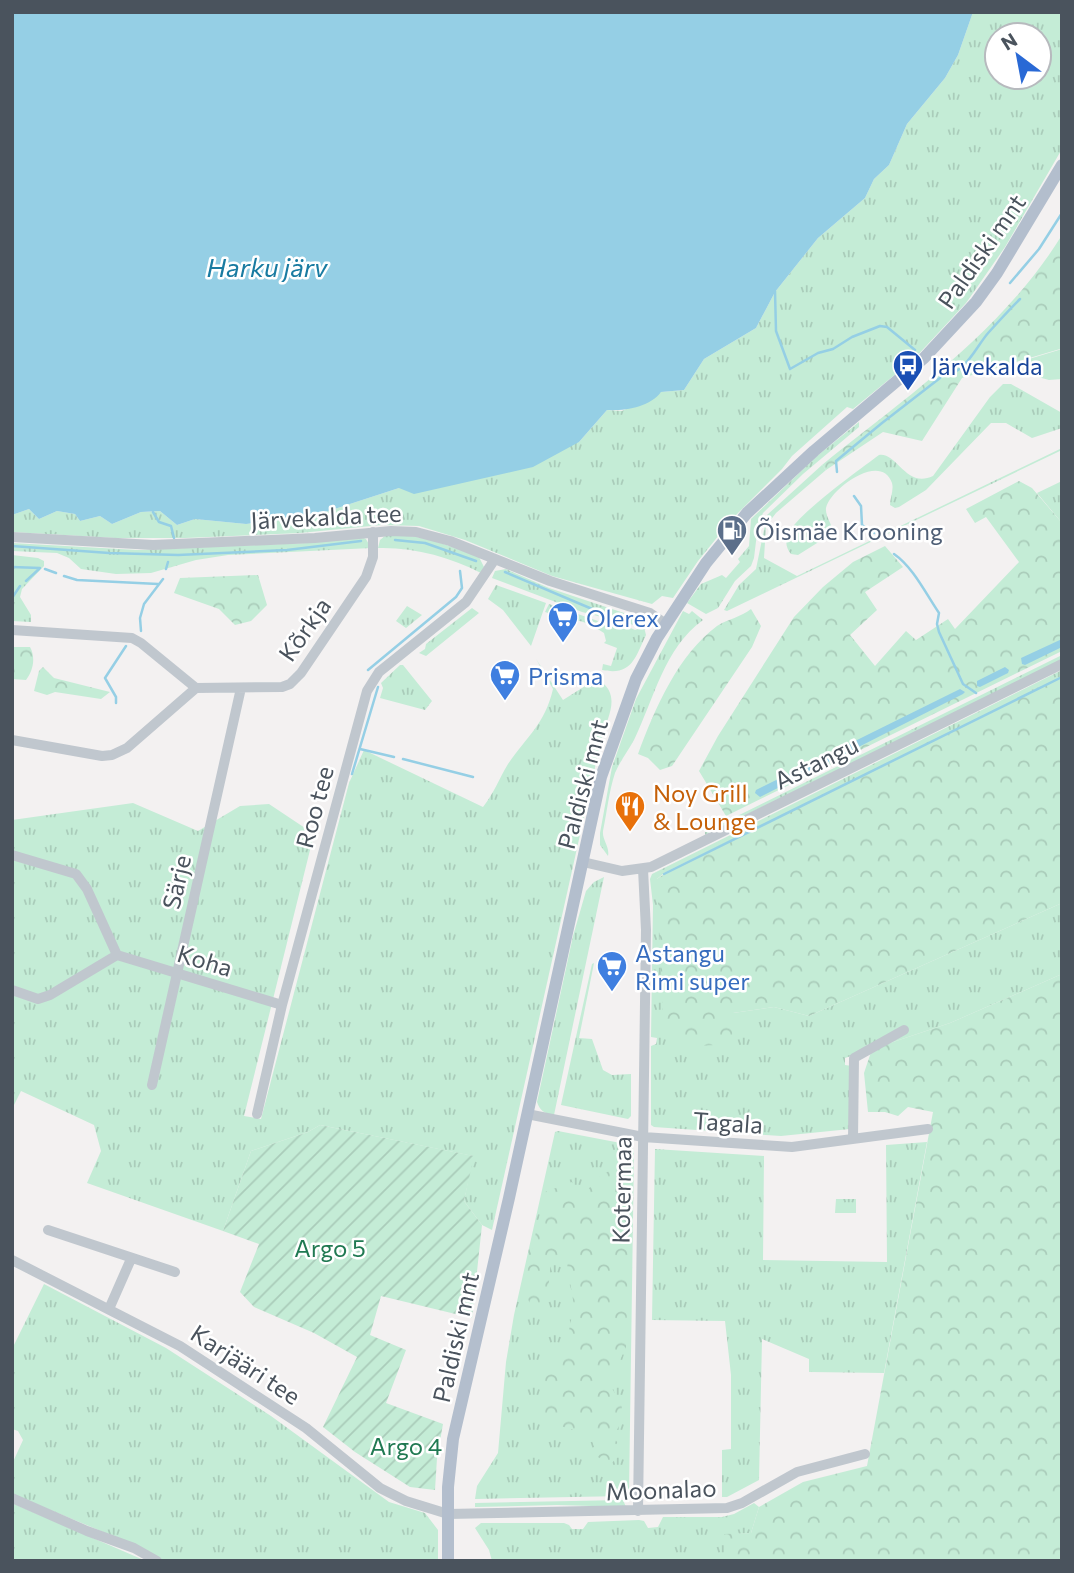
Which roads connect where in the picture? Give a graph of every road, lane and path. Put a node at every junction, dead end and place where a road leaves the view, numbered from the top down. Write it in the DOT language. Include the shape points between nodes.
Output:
graph roads {
  1 [pos="1062,165"];
  2 [pos="373,532"];
  3 [pos="12,537"];
  4 [pos="495,559"];
  5 [pos="666,624"];
  6 [pos="12,630"];
  7 [pos="1062,664"];
  8 [pos="196,688"];
  9 [pos="241,688"];
  10 [pos="12,740"];
  11 [pos="12,855"];
  12 [pos="583,862"];
  13 [pos="643,869"];
  14 [pos="117,955"];
  15 [pos="176,974"];
  16 [pos="12,990"];
  17 [pos="282,1005"];
  18 [pos="904,1030"];
  19 [pos="152,1085"];
  20 [pos="527,1114"];
  21 [pos="257,1115"];
  22 [pos="928,1129"];
  23 [pos="643,1137"];
  24 [pos="853,1139"];
  25 [pos="48,1230"];
  26 [pos="131,1259"];
  27 [pos="12,1260"];
  28 [pos="175,1272"];
  29 [pos="109,1309"];
  30 [pos="865,1454"];
  31 [pos="12,1498"];
  32 [pos="638,1511"];
  33 [pos="448,1514"];
  34 [pos="157,1561"];
  35 [pos="448,1561"];
  1 -- 5 [label="main road, Paldiski mnt" via="976,302 924,358 747,513 706,563"];
  2 -- 3 [label="street, Järvekalda tee" via="164,545"];
  2 -- 4 [label="street, Järvekalda tee" via="433,536"];
  2 -- 9 [label="street, Kõrkja" via="366,577 301,673 282,687"];
  4 -- 5 [label="street, Järvekalda tee" via="650,613"];
  4 -- 17 [label="street, Roo tee" via="466,602 379,672 367,691"];
  5 -- 12 [label="main road, Paldiski mnt" via="636,679 616,731"];
  6 -- 8 [label="street" via="132,638"];
  7 -- 13 [label="street, Astangu"];
  8 -- 9 [label="street, Kõrkja"];
  8 -- 10 [label="street" via="127,748 112,755"];
  9 -- 15 [label="street, Särje"];
  11 -- 14 [label="street" via="71,871 82,881"];
  12 -- 13 [label="street, Astangu" via="622,871"];
  12 -- 20 [label="main road, Paldiski mnt"];
  13 -- 23 [label="street, Kotermaa"];
  14 -- 15 [label="street, Koha"];
  14 -- 16 [label="street" via="38,999"];
  15 -- 17 [label="street, Koha"];
  15 -- 19 [label="street, Särje"];
  17 -- 21 [label="street, Roo tee"];
  18 -- 24 [label="street" via="854,1058"];
  20 -- 23 [label="street, Tagala"];
  20 -- 33 [label="main road, Paldiski mnt" via="453,1439"];
  22 -- 24 [label="street, Tagala"];
  23 -- 24 [label="street, Tagala" via="792,1147"];
  23 -- 32 [label="street, Kotermaa"];
  25 -- 26 [label="street"];
  26 -- 28 [label="street"];
  26 -- 29 [label="street"];
  27 -- 29 [label="street, Karjääri tee"];
  29 -- 33 [label="street, Karjääri tee" via="180,1346 280,1410 380,1488"];
  30 -- 32 [label="street, Moonalao" via="797,1472 727,1508"];
  31 -- 34 [label="street"];
  32 -- 33 [label="street, Moonalao"];
  33 -- 35 [label="main road, Paldiski mnt"];
}
